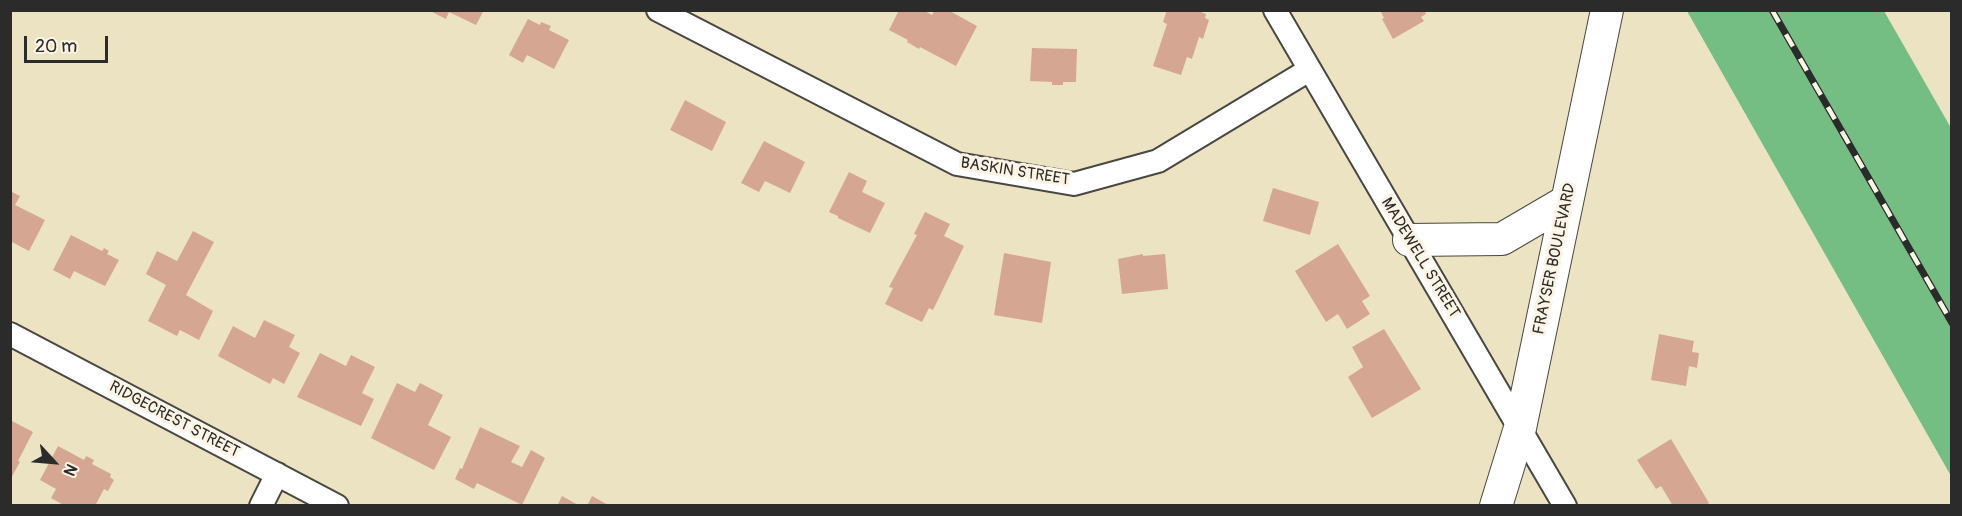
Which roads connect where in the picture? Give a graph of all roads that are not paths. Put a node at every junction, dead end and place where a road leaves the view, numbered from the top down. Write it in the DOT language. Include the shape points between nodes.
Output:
graph roads {
  1 [pos="658,10"];
  2 [pos="1275,10"];
  3 [pos="1607,10"];
  4 [pos="1309,70"];
  5 [pos="1567,201"];
  6 [pos="1409,240"];
  7 [pos="10,334"];
  8 [pos="1520,428"];
  9 [pos="277,474"];
  10 [pos="261,506"];
  11 [pos="337,506"];
  12 [pos="1496,506"];
  13 [pos="1565,506"];
  1 -- 4 [label="street, BASKIN STREET" via="957,164 1074,183 1158,161"];
  2 -- 4 [label="street, MADEWELL STREET"];
  3 -- 5 [label="main road, FRAYSER BOULEVARD"];
  4 -- 6 [label="street, MADEWELL STREET"];
  5 -- 6 [label="main road" via="1502,239"];
  5 -- 8 [label="main road, FRAYSER BOULEVARD"];
  6 -- 8 [label="street, MADEWELL STREET"];
  7 -- 9 [label="street, RIDGECREST STREET"];
  8 -- 12 [label="main road, FRAYSER BOULEVARD"];
  8 -- 13 [label="street, MADEWELL STREET"];
  9 -- 10 [label="street"];
  9 -- 11 [label="street, RIDGECREST STREET"];
}
